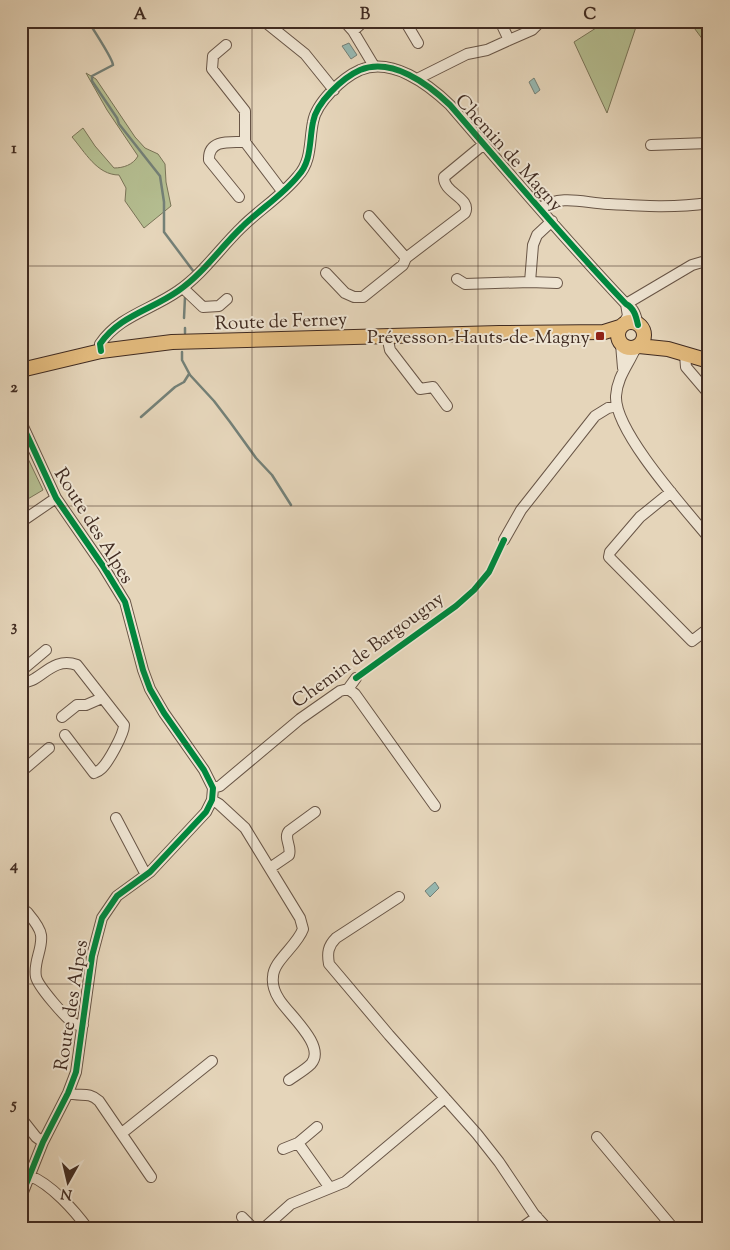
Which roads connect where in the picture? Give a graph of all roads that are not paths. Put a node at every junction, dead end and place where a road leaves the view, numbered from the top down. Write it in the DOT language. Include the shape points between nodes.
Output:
graph roads {
  1 [pos="264,21"];
  2 [pos="344,21"];
  3 [pos="364,21"];
  4 [pos="405,21"];
  5 [pos="500,21"];
  6 [pos="541,21"];
  7 [pos="353,30"];
  8 [pos="509,40"];
  9 [pos="418,43"];
  10 [pos="226,45"];
  11 [pos="374,66"];
  12 [pos="417,79"];
  13 [pos="334,90"];
  14 [pos="245,142"];
  15 [pos="709,143"];
  16 [pos="484,144"];
  17 [pos="651,146"];
  18 [pos="282,191"];
  19 [pos="239,198"];
  20 [pos="709,203"];
  21 [pos="540,208"];
  22 [pos="369,216"];
  23 [pos="552,221"];
  24 [pos="406,258"];
  25 [pos="709,260"];
  26 [pos="326,272"];
  27 [pos="457,279"];
  28 [pos="530,282"];
  29 [pos="557,283"];
  30 [pos="183,288"];
  31 [pos="227,299"];
  32 [pos="626,304"];
  33 [pos="621,333"];
  34 [pos="387,336"];
  35 [pos="639,338"];
  36 [pos="101,351"];
  37 [pos="685,355"];
  38 [pos="709,361"];
  39 [pos="624,368"];
  40 [pos="21,370"];
  41 [pos="709,394"];
  42 [pos="447,406"];
  43 [pos="617,406"];
  44 [pos="21,422"];
  45 [pos="671,492"];
  46 [pos="56,498"];
  47 [pos="21,522"];
  48 [pos="709,538"];
  49 [pos="504,540"];
  50 [pos="21,592"];
  51 [pos="21,606"];
  52 [pos="709,628"];
  53 [pos="46,650"];
  54 [pos="21,671"];
  55 [pos="356,678"];
  56 [pos="21,681"];
  57 [pos="348,689"];
  58 [pos="102,698"];
  59 [pos="62,717"];
  60 [pos="65,735"];
  61 [pos="49,748"];
  62 [pos="21,772"];
  63 [pos="213,788"];
  64 [pos="212,800"];
  65 [pos="435,806"];
  66 [pos="315,812"];
  67 [pos="116,818"];
  68 [pos="270,868"];
  69 [pos="146,875"];
  70 [pos="400,897"];
  71 [pos="21,912"];
  72 [pos="82,1025"];
  73 [pos="212,1061"];
  74 [pos="289,1080"];
  75 [pos="68,1093"];
  76 [pos="445,1098"];
  77 [pos="21,1118"];
  78 [pos="317,1127"];
  79 [pos="122,1133"];
  80 [pos="597,1137"];
  81 [pos="43,1142"];
  82 [pos="298,1144"];
  83 [pos="283,1149"];
  84 [pos="30,1176"];
  85 [pos="151,1177"];
  86 [pos="330,1188"];
  87 [pos="21,1197"];
  88 [pos="242,1217"];
  89 [pos="537,1217"];
  90 [pos="88,1229"];
  91 [pos="254,1229"];
  92 [pos="264,1229"];
  93 [pos="520,1229"];
  94 [pos="552,1229"];
  95 [pos="674,1229"];
  1 -- 13 [label="street" via="305,54"];
  2 -- 7 [label="street"];
  3 -- 7 [label="street"];
  4 -- 9 [label="street"];
  5 -- 8 [label="street"];
  6 -- 8 [label="street" via="532,30"];
  7 -- 11 [label="street"];
  8 -- 12 [label="street" via="487,50 467,54"];
  10 -- 14 [label="street" via="213,56 212,68 245,111"];
  11 -- 12 [label="street, Chemin de Magny" via="388,67"];
  11 -- 13 [label="street" via="348,77"];
  12 -- 16 [label="street, Chemin de Magny" via="443,99"];
  13 -- 18 [label="street" via="314,117 310,152 304,168"];
  14 -- 18 [label="street"];
  14 -- 19 [label="street" via="224,141 209,154 210,160"];
  15 -- 17 [label="street"];
  16 -- 21 [label="street, Chemin de Magny"];
  16 -- 24 [label="street" via="444,177 446,186 466,205 465,213"];
  18 -- 30 [label="street" via="242,226"];
  20 -- 21 [label="street" via="674,207 561,200"];
  21 -- 23 [label="street, Chemin de Magny"];
  22 -- 24 [label="street"];
  23 -- 28 [label="street" via="537,235 533,246"];
  23 -- 32 [label="street, Chemin de Magny"];
  24 -- 26 [label="street" via="403,265 363,297 345,292"];
  25 -- 32 [label="street" via="692,265"];
  27 -- 28 [label="street" via="465,284"];
  28 -- 29 [label="street"];
  30 -- 31 [label="street" via="203,308 219,306"];
  30 -- 36 [label="street" via="121,322 107,333 100,344"];
  32 -- 33 [label="street" via="628,316"];
  32 -- 35 [label="street, Chemin de Magny" via="634,311"];
  33 -- 34 [label="main road, Route de Ferney"];
  33 -- 35 [label="main road" via="626,348"];
  33 -- 35 [label="main road" via="631,322"];
  33 -- 39 [label="street"];
  34 -- 36 [label="main road, Route de Ferney" via="172,342"];
  34 -- 42 [label="street" via="390,350 420,389 433,387"];
  35 -- 37 [label="main road"];
  35 -- 39 [label="street"];
  36 -- 40 [label="main road, Route de Ferney"];
  37 -- 38 [label="main road"];
  37 -- 41 [label="street" via="686,367"];
  39 -- 43 [label="street" via="616,394"];
  43 -- 45 [label="street" via="640,451"];
  43 -- 49 [label="street" via="595,416 521,510"];
  44 -- 46 [label="street, Route des Alpes"];
  45 -- 48 [label="street"];
  45 -- 52 [label="street" via="633,524 609,557 692,641"];
  46 -- 47 [label="street"];
  46 -- 63 [label="street, Route des Alpes" via="125,602 150,689"];
  50 -- 51 [label="street"];
  53 -- 54 [label="street"];
  55 -- 57 [label="street, Chemin de Bargougny"];
  56 -- 58 [label="street" via="30,682 54,666 69,662 77,665"];
  57 -- 63 [label="street, Chemin de Bargougny" via="340,690 300,719 220,786"];
  57 -- 65 [label="street" via="355,694"];
  58 -- 59 [label="street" via="77,705"];
  58 -- 60 [label="street" via="124,725 124,730 101,769 94,773"];
  61 -- 62 [label="street"];
  63 -- 64 [label="street, Route des Alpes"];
  64 -- 68 [label="street" via="245,828"];
  64 -- 69 [label="street, Route des Alpes" via="206,812"];
  66 -- 68 [label="street" via="286,834 289,855"];
  67 -- 69 [label="street"];
  68 -- 74 [label="street" via="300,918 303,929 294,946 275,967 273,985 278,998 313,1043 315,1052 312,1063"];
  69 -- 72 [label="street, Route des Alpes" via="117,896 102,918 92,956"];
  70 -- 76 [label="street" via="336,938 327,952 329,964"];
  71 -- 72 [label="street" via="28,912 41,933 36,969 40,986 76,1025"];
  72 -- 75 [label="street, Route des Alpes" via="76,1072"];
  73 -- 79 [label="street"];
  75 -- 79 [label="street" via="90,1094 99,1101"];
  75 -- 81 [label="street, Route des Alpes"];
  76 -- 86 [label="street" via="345,1182"];
  76 -- 89 [label="street" via="483,1141"];
  77 -- 81 [label="street"];
  78 -- 82 [label="street"];
  79 -- 85 [label="street"];
  80 -- 95 [label="street"];
  81 -- 84 [label="street, Route des Alpes"];
  82 -- 83 [label="street"];
  82 -- 86 [label="street"];
  84 -- 87 [label="street, Route des Alpes"];
  84 -- 90 [label="street" via="54,1191"];
  86 -- 92 [label="street" via="292,1204"];
  88 -- 91 [label="street"];
  89 -- 93 [label="street"];
  89 -- 94 [label="street"];
}
